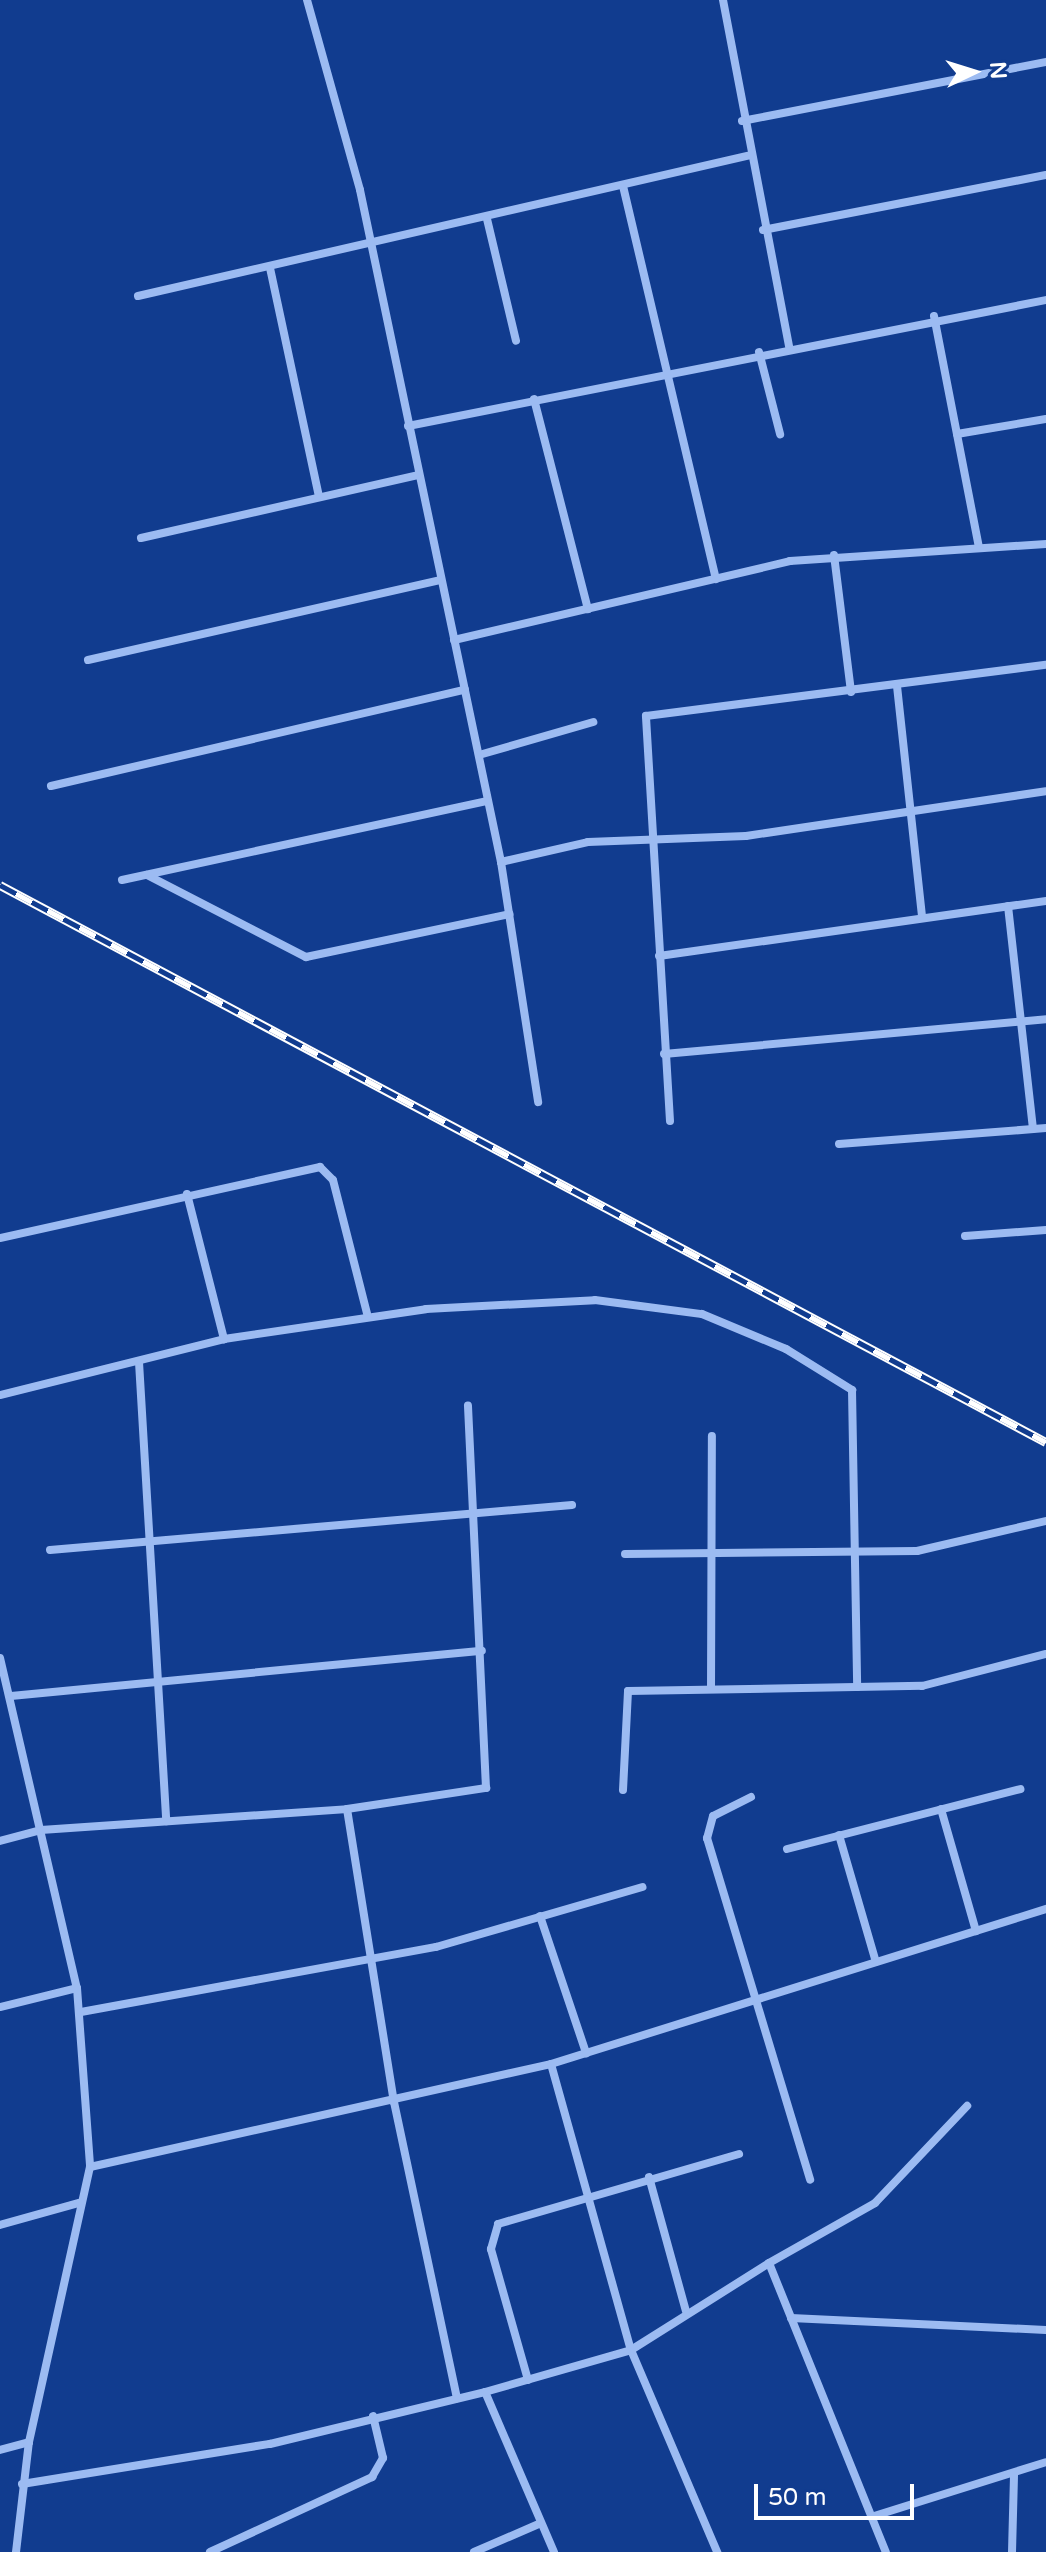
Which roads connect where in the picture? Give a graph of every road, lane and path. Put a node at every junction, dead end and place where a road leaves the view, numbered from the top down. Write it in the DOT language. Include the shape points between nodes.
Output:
graph roads {
  1 [pos="307,0"];
  2 [pos="723,0"];
  3 [pos="1046,62"];
  4 [pos="742,121"];
  5 [pos="747,156"];
  6 [pos="1046,175"];
  7 [pos="623,186"];
  8 [pos="487,219"];
  9 [pos="763,230"];
  10 [pos="372,246"];
  11 [pos="270,268"];
  12 [pos="138,296"];
  13 [pos="1046,300"];
  14 [pos="934,316"];
  15 [pos="516,341"];
  16 [pos="789,347"];
  17 [pos="759,352"];
  18 [pos="663,370"];
  19 [pos="534,399"];
  20 [pos="1046,419"];
  21 [pos="408,426"];
  22 [pos="780,434"];
  23 [pos="957,434"];
  24 [pos="419,475"];
  25 [pos="319,497"];
  26 [pos="141,538"];
  27 [pos="1046,544"];
  28 [pos="979,548"];
  29 [pos="834,555"];
  30 [pos="716,579"];
  31 [pos="441,580"];
  32 [pos="588,609"];
  33 [pos="454,640"];
  34 [pos="88,660"];
  35 [pos="1046,665"];
  36 [pos="897,686"];
  37 [pos="465,690"];
  38 [pos="851,692"];
  39 [pos="593,722"];
  40 [pos="479,755"];
  41 [pos="51,786"];
  42 [pos="1046,791"];
  43 [pos="488,801"];
  44 [pos="911,809"];
  45 [pos="652,840"];
  46 [pos="501,862"];
  47 [pos="147,875"];
  48 [pos="122,880"];
  49 [pos="1046,901"];
  50 [pos="1008,906"];
  51 [pos="510,914"];
  52 [pos="922,915"];
  53 [pos="659,956"];
  54 [pos="1046,1019"];
  55 [pos="1021,1021"];
  56 [pos="664,1054"];
  57 [pos="538,1102"];
  58 [pos="670,1121"];
  59 [pos="1046,1128"];
  60 [pos="1033,1129"];
  61 [pos="839,1144"];
  62 [pos="187,1194"];
  63 [pos="1046,1230"];
  64 [pos="965,1236"];
  65 [pos="0,1238"];
  66 [pos="368,1317"];
  67 [pos="224,1339"];
  68 [pos="139,1362"];
  69 [pos="0,1395"];
  70 [pos="468,1405"];
  71 [pos="712,1436"];
  72 [pos="572,1505"];
  73 [pos="473,1515"];
  74 [pos="1046,1521"];
  75 [pos="150,1542"];
  76 [pos="50,1550"];
  77 [pos="858,1553"];
  78 [pos="625,1554"];
  79 [pos="711,1554"];
  80 [pos="482,1651"];
  81 [pos="1046,1654"];
  82 [pos="0,1658"];
  83 [pos="158,1682"];
  84 [pos="857,1687"];
  85 [pos="711,1689"];
  86 [pos="11,1696"];
  87 [pos="1020,1789"];
  88 [pos="623,1790"];
  89 [pos="751,1797"];
  90 [pos="347,1809"];
  91 [pos="941,1809"];
  92 [pos="166,1821"];
  93 [pos="41,1830"];
  94 [pos="839,1835"];
  95 [pos="0,1841"];
  96 [pos="787,1849"];
  97 [pos="642,1887"];
  98 [pos="1046,1909"];
  99 [pos="540,1916"];
  100 [pos="976,1931"];
  101 [pos="373,1958"];
  102 [pos="876,1962"];
  103 [pos="77,1988"];
  104 [pos="758,1999"];
  105 [pos="0,2007"];
  106 [pos="81,2012"];
  107 [pos="586,2053"];
  108 [pos="551,2064"];
  109 [pos="394,2102"];
  110 [pos="967,2106"];
  111 [pos="739,2154"];
  112 [pos="90,2167"];
  113 [pos="649,2177"];
  114 [pos="810,2180"];
  115 [pos="587,2193"];
  116 [pos="79,2203"];
  117 [pos="0,2225"];
  118 [pos="769,2263"];
  119 [pos="686,2311"];
  120 [pos="791,2318"];
  121 [pos="1046,2330"];
  122 [pos="631,2350"];
  123 [pos="528,2380"];
  124 [pos="485,2392"];
  125 [pos="457,2398"];
  126 [pos="373,2416"];
  127 [pos="29,2442"];
  128 [pos="0,2450"];
  129 [pos="1046,2462"];
  130 [pos="1014,2474"];
  131 [pos="22,2484"];
  132 [pos="871,2517"];
  133 [pos="541,2523"];
  134 [pos="13,2551"];
  135 [pos="210,2552"];
  136 [pos="474,2552"];
  137 [pos="554,2552"];
  138 [pos="717,2552"];
  139 [pos="886,2552"];
  140 [pos="1012,2552"];
  1 -- 10 [label="street"];
  2 -- 4 [label="street"];
  3 -- 4 [label="street"];
  4 -- 5 [label="street"];
  5 -- 7 [label="street"];
  5 -- 9 [label="street"];
  6 -- 9 [label="street"];
  7 -- 8 [label="street"];
  7 -- 18 [label="street"];
  8 -- 10 [label="street"];
  8 -- 15 [label="street"];
  9 -- 16 [label="street"];
  10 -- 11 [label="street"];
  10 -- 21 [label="street"];
  11 -- 12 [label="street"];
  11 -- 25 [label="street"];
  13 -- 14 [label="street"];
  14 -- 16 [label="street"];
  14 -- 23 [label="street"];
  16 -- 17 [label="street"];
  17 -- 18 [label="street"];
  17 -- 22 [label="street"];
  18 -- 19 [label="street"];
  18 -- 30 [label="street"];
  19 -- 21 [label="street"];
  19 -- 32 [label="street"];
  20 -- 23 [label="street"];
  21 -- 24 [label="street"];
  23 -- 28 [label="street"];
  24 -- 25 [label="street"];
  24 -- 31 [label="street"];
  25 -- 26 [label="street"];
  27 -- 28 [label="street"];
  28 -- 29 [label="street"];
  29 -- 30 [label="street"];
  29 -- 38 [label="street"];
  30 -- 32 [label="street"];
  31 -- 33 [label="street"];
  31 -- 34 [label="street"];
  32 -- 33 [label="street"];
  33 -- 37 [label="street"];
  35 -- 36 [label="street"];
  36 -- 38 [label="street"];
  36 -- 44 [label="street"];
  37 -- 40 [label="street"];
  37 -- 41 [label="street"];
  38 -- 45 [label="street" via="652,711 646,726"];
  39 -- 40 [label="street"];
  40 -- 43 [label="street"];
  42 -- 44 [label="street"];
  43 -- 46 [label="street"];
  43 -- 47 [label="street"];
  44 -- 45 [label="street" via="746,836"];
  44 -- 52 [label="street"];
  45 -- 46 [label="street" via="588,842"];
  45 -- 53 [label="street"];
  46 -- 51 [label="street"];
  47 -- 48 [label="street"];
  47 -- 51 [label="street" via="306,957"];
  49 -- 50 [label="street"];
  50 -- 52 [label="street"];
  50 -- 55 [label="street"];
  51 -- 57 [label="street"];
  52 -- 53 [label="street"];
  53 -- 56 [label="street"];
  54 -- 55 [label="street"];
  55 -- 56 [label="street"];
  55 -- 60 [label="street"];
  56 -- 58 [label="street"];
  59 -- 60 [label="street"];
  60 -- 61 [label="street"];
  62 -- 65 [label="street"];
  62 -- 66 [label="street" via="307,1167 328,1171"];
  62 -- 67 [label="street"];
  63 -- 64 [label="street"];
  66 -- 67 [label="street"];
  66 -- 77 [label="street" via="510,1302 652,1302 786,1349 852,1390"];
  67 -- 68 [label="street"];
  68 -- 69 [label="street"];
  68 -- 75 [label="street"];
  70 -- 73 [label="street"];
  71 -- 79 [label="street"];
  72 -- 73 [label="street"];
  73 -- 75 [label="street"];
  73 -- 80 [label="street"];
  74 -- 77 [label="street" via="917,1551"];
  75 -- 76 [label="street"];
  75 -- 83 [label="street"];
  77 -- 79 [label="street"];
  77 -- 84 [label="street"];
  78 -- 79 [label="street"];
  79 -- 85 [label="street"];
  80 -- 83 [label="street"];
  80 -- 90 [label="street" via="486,1788"];
  81 -- 84 [label="street" via="922,1686"];
  82 -- 86 [label="street"];
  83 -- 86 [label="street"];
  83 -- 92 [label="street"];
  84 -- 85 [label="street"];
  85 -- 88 [label="street" via="628,1691"];
  86 -- 93 [label="street"];
  87 -- 91 [label="street"];
  89 -- 104 [label="street" via="713,1816 707,1838"];
  90 -- 92 [label="street"];
  90 -- 101 [label="street"];
  91 -- 94 [label="street"];
  91 -- 100 [label="street"];
  92 -- 93 [label="street"];
  93 -- 95 [label="street"];
  93 -- 103 [label="street"];
  94 -- 96 [label="street"];
  94 -- 102 [label="street"];
  97 -- 99 [label="street"];
  98 -- 100 [label="street"];
  99 -- 101 [label="street"];
  99 -- 107 [label="street"];
  100 -- 102 [label="street"];
  101 -- 106 [label="street"];
  101 -- 109 [label="street"];
  102 -- 104 [label="street"];
  103 -- 105 [label="street"];
  103 -- 106 [label="street"];
  104 -- 107 [label="street"];
  104 -- 114 [label="street"];
  106 -- 112 [label="street"];
  107 -- 108 [label="street"];
  108 -- 109 [label="street"];
  108 -- 115 [label="street"];
  109 -- 112 [label="street"];
  109 -- 125 [label="street"];
  110 -- 118 [label="street" via="875,2203"];
  111 -- 113 [label="street"];
  112 -- 116 [label="street"];
  113 -- 115 [label="street"];
  113 -- 119 [label="street"];
  115 -- 122 [label="street"];
  115 -- 123 [label="street" via="490,2233"];
  116 -- 117 [label="street"];
  116 -- 127 [label="street"];
  118 -- 119 [label="street"];
  118 -- 120 [label="street"];
  119 -- 122 [label="street"];
  120 -- 121 [label="street"];
  120 -- 132 [label="street"];
  122 -- 123 [label="street"];
  122 -- 138 [label="street"];
  123 -- 124 [label="street"];
  124 -- 125 [label="street"];
  124 -- 133 [label="street"];
  125 -- 126 [label="street"];
  126 -- 131 [label="street" via="270,2444"];
  126 -- 135 [label="street" via="383,2458 372,2477"];
  127 -- 128 [label="street"];
  127 -- 131 [label="street"];
  129 -- 130 [label="street"];
  130 -- 132 [label="street"];
  130 -- 140 [label="street"];
  131 -- 134 [label="street"];
  132 -- 139 [label="street"];
  133 -- 136 [label="street"];
  133 -- 137 [label="street"];
}
